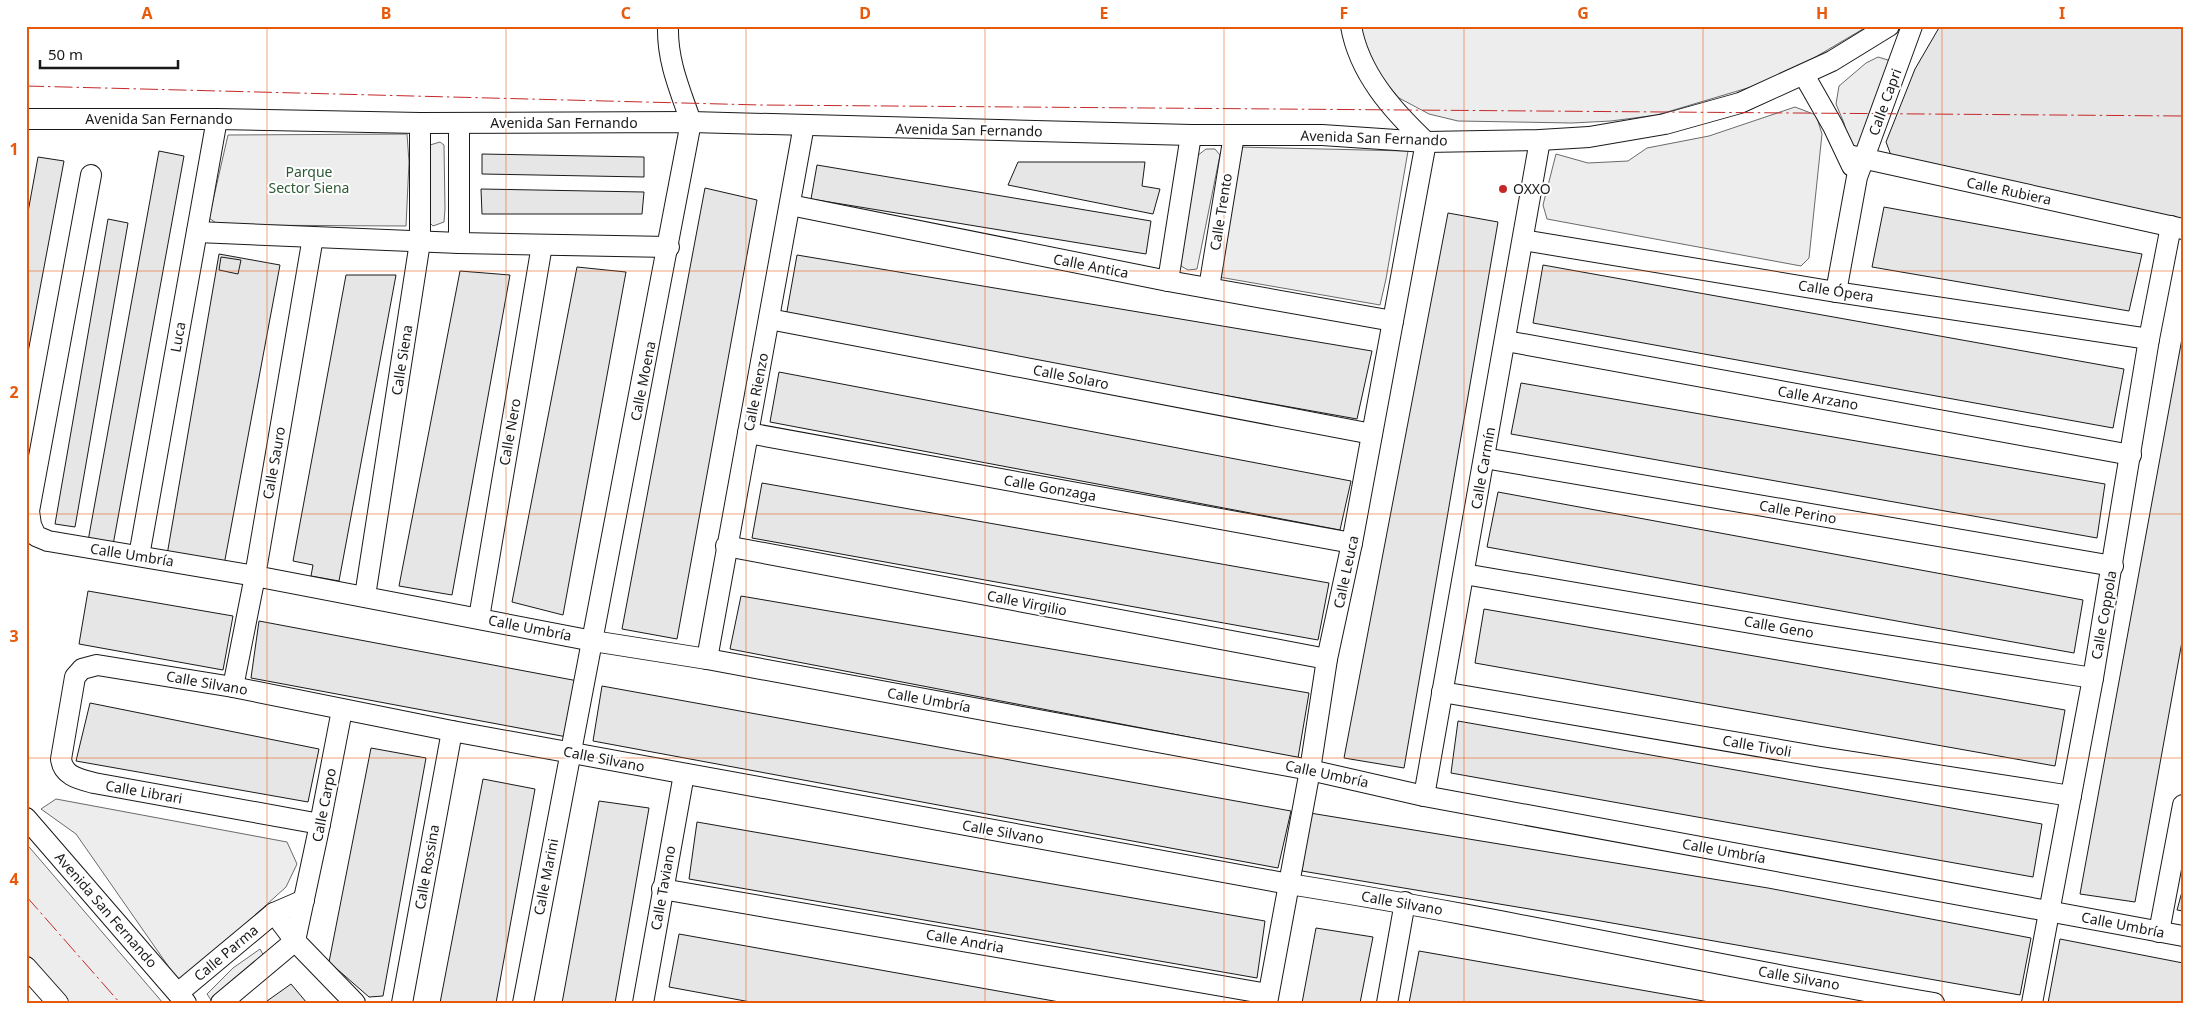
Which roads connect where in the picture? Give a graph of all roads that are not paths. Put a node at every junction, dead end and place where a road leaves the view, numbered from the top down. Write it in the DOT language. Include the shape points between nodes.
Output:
graph roads {
  1 [pos="668,26"];
  2 [pos="1352,26"];
  3 [pos="1889,26"];
  4 [pos="1912,26"];
  5 [pos="1804,75"];
  6 [pos="217,118"];
  7 [pos="26,119"];
  8 [pos="691,122"];
  9 [pos="459,123"];
  10 [pos="420,124"];
  11 [pos="804,126"];
  12 [pos="1191,135"];
  13 [pos="1234,135"];
  14 [pos="1540,140"];
  15 [pos="1426,142"];
  16 [pos="1856,164"];
  17 [pos="91,175"];
  18 [pos="790,206"];
  19 [pos="2177,228"];
  20 [pos="197,232"];
  21 [pos="313,237"];
  22 [pos="1523,240"];
  23 [pos="420,242"];
  24 [pos="459,243"];
  25 [pos="542,245"];
  26 [pos="669,247"];
  27 [pos="1168,281"];
  28 [pos="1209,288"];
  29 [pos="1836,292"];
  30 [pos="769,320"];
  31 [pos="1393,321"];
  32 [pos="2149,339"];
  33 [pos="1506,341"];
  34 [pos="748,433"];
  35 [pos="1372,434"];
  36 [pos="2131,455"];
  37 [pos="1484,458"];
  38 [pos="1352,543"];
  39 [pos="726,546"];
  40 [pos="139,556"];
  41 [pos="2113,566"];
  42 [pos="1464,574"];
  43 [pos="255,576"];
  44 [pos="365,596"];
  45 [pos="479,618"];
  46 [pos="593,641"];
  47 [pos="707,659"];
  48 [pos="1327,659"];
  49 [pos="76,677"];
  50 [pos="2093,678"];
  51 [pos="232,687"];
  52 [pos="1442,692"];
  53 [pos="342,710"];
  54 [pos="452,731"];
  55 [pos="570,752"];
  56 [pos="1310,770"];
  57 [pos="684,774"];
  58 [pos="1424,796"];
  59 [pos="2071,796"];
  60 [pos="2182,810"];
  61 [pos="26,818"];
  62 [pos="320,824"];
  63 [pos="1289,884"];
  64 [pos="662,889"];
  65 [pos="304,900"];
  66 [pos="1406,902"];
  67 [pos="2051,911"];
  68 [pos="274,913"];
  69 [pos="2159,932"];
  70 [pos="2183,936"];
  71 [pos="295,941"];
  72 [pos="26,967"];
  73 [pos="182,998"];
  74 [pos="1268,998"];
  75 [pos="58,1003"];
  76 [pos="221,1003"];
  77 [pos="355,1003"];
  78 [pos="402,1003"];
  79 [pos="523,1003"];
  80 [pos="643,1003"];
  81 [pos="1387,1003"];
  82 [pos="1934,1003"];
  83 [pos="2032,1003"];
  1 -- 8 [label="street" via="672,69"];
  2 -- 15 [label="street" via="1354,44 1377,88"];
  3 -- 5 [label="street, Avenida San Fernando"];
  4 -- 16 [label="street, Calle Capri"];
  5 -- 14 [label="street, Avenida San Fernando" via="1740,103 1665,124 1588,138"];
  5 -- 16 [label="street"];
  6 -- 7 [label="street, Avenida San Fernando"];
  6 -- 10 [label="street, Avenida San Fernando"];
  6 -- 20 [label="street, Luca"];
  8 -- 9 [label="street, Avenida San Fernando"];
  8 -- 11 [label="street, Avenida San Fernando"];
  8 -- 26 [label="street, Calle Moena"];
  9 -- 10 [label="street, Avenida San Fernando"];
  9 -- 24 [label="street"];
  10 -- 23 [label="street, Calle Siena"];
  11 -- 12 [label="street, Avenida San Fernando"];
  11 -- 18 [label="street, Calle Rienzo"];
  12 -- 13 [label="street, Avenida San Fernando"];
  12 -- 27 [label="street"];
  13 -- 15 [label="street, Avenida San Fernando" via="1322,135"];
  13 -- 28 [label="street, Calle Trento"];
  14 -- 15 [label="street, Avenida San Fernando"];
  14 -- 22 [label="street, Calle Carmín"];
  15 -- 31 [label="street, Calle Leuca"];
  16 -- 19 [label="street, Calle Rubiera"];
  16 -- 29 [label="street, Calle Capri"];
  17 -- 40 [label="street, Calle Umbría" via="28,511 36,536 48,541"];
  18 -- 27 [label="street, Calle Antica"];
  18 -- 30 [label="street, Calle Rienzo"];
  19 -- 32 [label="street, Calle Coppola"];
  20 -- 21 [label="street"];
  20 -- 40 [label="street, Luca"];
  21 -- 23 [label="street"];
  21 -- 43 [label="street, Calle Sauro"];
  22 -- 29 [label="street, Calle Ópera"];
  22 -- 33 [label="street, Calle Carmín"];
  23 -- 24 [label="street"];
  23 -- 44 [label="street, Calle Siena"];
  24 -- 25 [label="street"];
  25 -- 26 [label="street"];
  25 -- 45 [label="street, Calle Nero"];
  26 -- 46 [label="street, Calle Moena"];
  27 -- 28 [label="street, Calle Antica"];
  28 -- 31 [label="street, Calle Antica"];
  29 -- 32 [label="street, Calle Ópera"];
  30 -- 34 [label="street, Calle Rienzo"];
  30 -- 35 [label="street, Calle Solaro"];
  31 -- 35 [label="street, Calle Leuca"];
  32 -- 36 [label="street, Calle Coppola"];
  33 -- 36 [label="street, Calle Arzano"];
  33 -- 37 [label="street, Calle Carmín"];
  34 -- 38 [label="street, Calle Gonzaga"];
  34 -- 39 [label="street, Calle Rienzo"];
  35 -- 38 [label="street, Calle Leuca"];
  36 -- 41 [label="street, Calle Coppola"];
  37 -- 41 [label="street, Calle Perino"];
  37 -- 42 [label="street, Calle Carmín"];
  38 -- 48 [label="street, Calle Leuca"];
  39 -- 47 [label="street, Calle Rienzo"];
  39 -- 48 [label="street, Calle Virgilio"];
  40 -- 43 [label="street, Calle Umbría"];
  41 -- 50 [label="street, Calle Coppola"];
  42 -- 50 [label="street, Calle Geno"];
  42 -- 52 [label="street, Calle Carmín"];
  43 -- 44 [label="street, Calle Umbría"];
  43 -- 51 [label="street, Calle Sauro"];
  44 -- 45 [label="street, Calle Umbría"];
  45 -- 46 [label="street, Calle Umbría"];
  46 -- 47 [label="street, Calle Umbría"];
  46 -- 55 [label="street, Calle Moena"];
  47 -- 56 [label="street, Calle Umbría"];
  48 -- 56 [label="street, Calle Leuca"];
  49 -- 51 [label="street, Calle Silvano" via="82,669 97,665"];
  49 -- 62 [label="street, Calle Librari" via="61,759 62,766 72,776 94,783"];
  50 -- 59 [label="street, Calle Coppola"];
  51 -- 53 [label="street, Calle Silvano"];
  52 -- 58 [label="street, Calle Carmín"];
  52 -- 59 [label="street, Calle Tivoli"];
  53 -- 54 [label="street, Calle Silvano"];
  53 -- 62 [label="street, Calle Carpo"];
  54 -- 55 [label="street, Calle Silvano"];
  54 -- 78 [label="street, Calle Rossina"];
  55 -- 57 [label="street, Calle Silvano"];
  55 -- 79 [label="street, Calle Marini"];
  56 -- 58 [label="street, Calle Umbría"];
  56 -- 63 [label="street, Calle Leuca"];
  57 -- 63 [label="street, Calle Silvano"];
  57 -- 64 [label="street, Calle Taviano"];
  58 -- 67 [label="street, Calle Umbría"];
  59 -- 67 [label="street, Calle Coppola"];
  60 -- 69 [label="street"];
  61 -- 73 [label="street, Avenida San Fernando"];
  62 -- 65 [label="street, Calle Carpo"];
  63 -- 66 [label="street, Calle Silvano"];
  63 -- 74 [label="street, Calle Leuca"];
  64 -- 74 [label="street, Calle Andria"];
  64 -- 80 [label="street, Calle Taviano"];
  65 -- 68 [label="street"];
  65 -- 71 [label="street, Calle Carpo"];
  66 -- 81 [label="street"];
  66 -- 82 [label="street, Calle Silvano"];
  67 -- 69 [label="street, Calle Umbría"];
  67 -- 83 [label="street, Calle Coppola"];
  68 -- 71 [label="street"];
  68 -- 73 [label="street, Calle Parma"];
  69 -- 70 [label="street, Calle Umbría"];
  71 -- 76 [label="street"];
  71 -- 77 [label="street"];
  72 -- 75 [label="street"];
}
